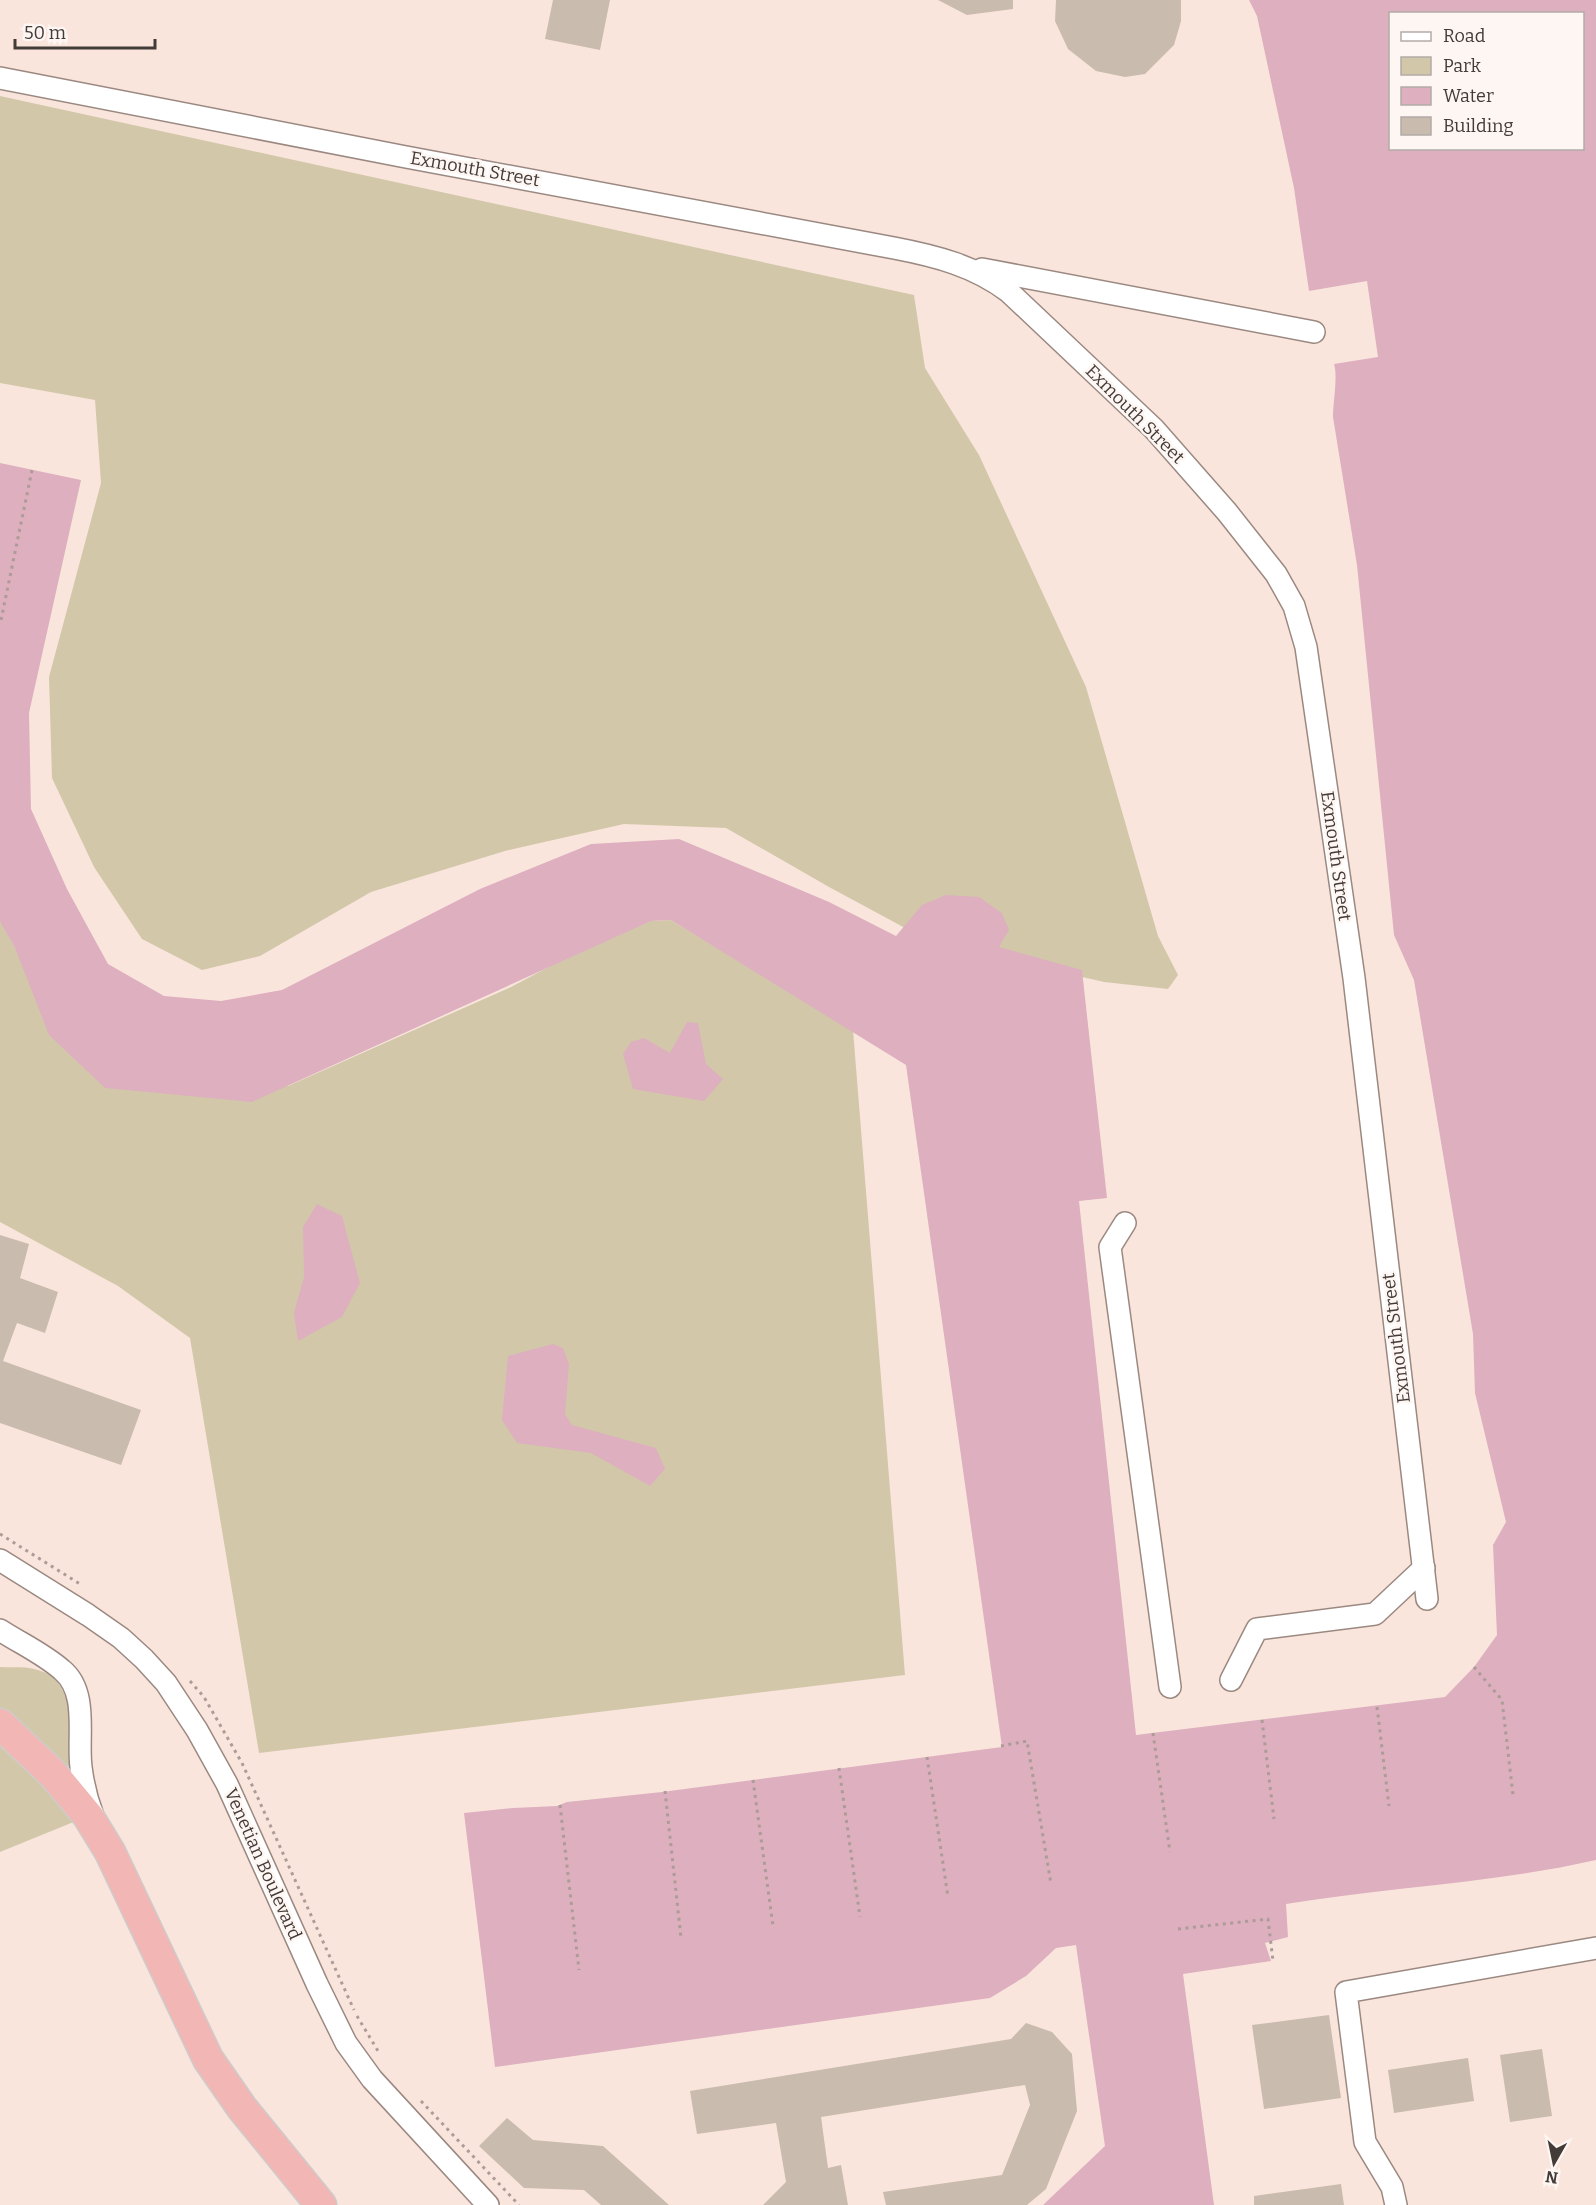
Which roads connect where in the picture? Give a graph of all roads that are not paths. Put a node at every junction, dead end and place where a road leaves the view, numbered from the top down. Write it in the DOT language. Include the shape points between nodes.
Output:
graph roads {
  1 [pos="0,78"];
  2 [pos="949,262"];
  3 [pos="1314,332"];
  4 [pos="1125,1223"];
  5 [pos="0,1560"];
  6 [pos="1424,1568"];
  7 [pos="1427,1599"];
  8 [pos="0,1630"];
  9 [pos="1232,1680"];
  10 [pos="1170,1688"];
  11 [pos="0,1724"];
  12 [pos="99,1834"];
  13 [pos="1596,1948"];
  14 [pos="312,2194"];
  15 [pos="339,2205"];
  16 [pos="488,2205"];
  17 [pos="1396,2205"];
  1 -- 2 [label="street, Exmouth Street" via="894,248"];
  2 -- 3 [label="street, Exmouth Street"];
  2 -- 6 [label="street, Exmouth Street" via="981,273 1009,292 1154,429 1276,574 1301,626 1354,978"];
  4 -- 10 [label="street" via="1110,1247"];
  5 -- 16 [label="street, Venetian Boulevard" via="120,1638 166,1683 227,1784 350,2049 372,2079"];
  6 -- 7 [label="street, Exmouth Street"];
  6 -- 9 [label="street" via="1375,1614 1257,1629"];
  8 -- 12 [label="street" via="63,1670 71,1681 80,1712 82,1775"];
  11 -- 12 [label="highway" via="53,1774"];
  12 -- 14 [label="highway" via="208,2059"];
  13 -- 17 [label="street" via="1346,1992 1365,2142 1392,2187"];
  14 -- 15 [label="street"];
}
